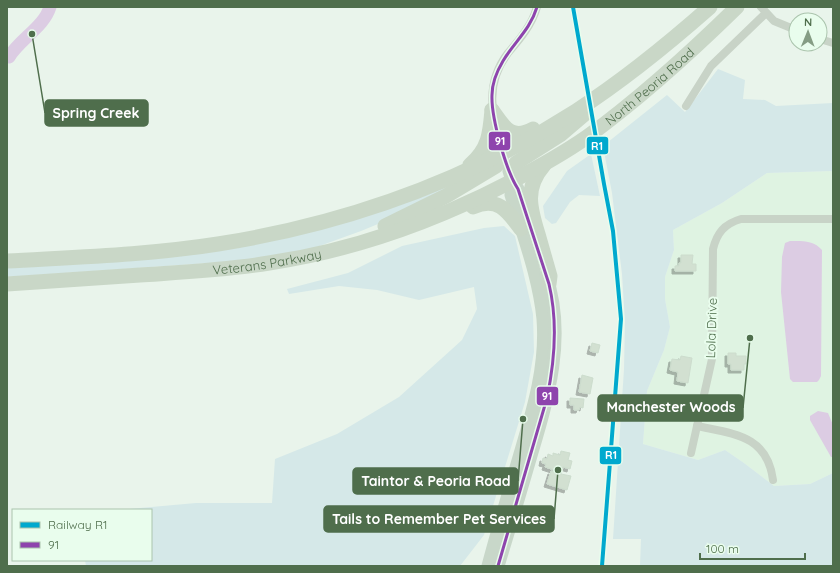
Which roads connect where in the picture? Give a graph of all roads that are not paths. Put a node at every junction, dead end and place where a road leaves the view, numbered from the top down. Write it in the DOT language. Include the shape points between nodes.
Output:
graph roads {
  1 [pos="537,7"];
  2 [pos="710,7"];
  3 [pos="737,7"];
  4 [pos="764,10"];
  5 [pos="788,27"];
  6 [pos="627,75"];
  7 [pos="686,106"];
  8 [pos="492,110"];
  9 [pos="568,116"];
  10 [pos="503,152"];
  11 [pos="546,163"];
  12 [pos="460,173"];
  13 [pos="512,181"];
  14 [pos="833,219"];
  15 [pos="521,229"];
  16 [pos="379,237"];
  17 [pos="334,249"];
  18 [pos="7,261"];
  19 [pos="7,284"];
  20 [pos="549,284"];
  21 [pos="697,426"];
  22 [pos="691,453"];
  23 [pos="773,480"];
  24 [pos="488,566"];
  25 [pos="498,566"];
  1 -- 8 [label="street" via="527,30 499,67 493,86"];
  2 -- 6 [label="highway, North Peoria Road" via="672,41"];
  3 -- 11 [label="highway, North Peoria Road" via="653,86 586,138"];
  4 -- 5 [label="street" via="774,21"];
  4 -- 7 [label="street" via="711,66"];
  6 -- 9 [label="highway, North Peoria Road"];
  6 -- 13 [label="highway" via="566,131 516,162"];
  8 -- 9 [label="highway" via="505,127 520,134 557,116"];
  8 -- 10 [label="street"];
  8 -- 12 [label="highway" via="486,146 478,158"];
  9 -- 10 [label="highway, North Peoria Road"];
  10 -- 12 [label="highway, Veterans Parkway"];
  10 -- 13 [label="main road"];
  10 -- 17 [label="highway" via="501,161 496,166 446,196"];
  11 -- 13 [label="highway, North Peoria Road"];
  11 -- 20 [label="highway" via="534,180 530,191 530,204 550,276"];
  12 -- 18 [label="highway, Veterans Parkway" via="381,204 302,228 256,237 148,252"];
  13 -- 15 [label="main road" via="511,195"];
  13 -- 16 [label="highway, Veterans Parkway" via="448,212"];
  13 -- 20 [label="main road" via="518,189"];
  14 -- 21 [label="street, Lola Drive" via="740,219 724,228 716,238 713,249 712,359"];
  15 -- 16 [label="highway" via="505,210 491,203 483,203 411,232"];
  15 -- 24 [label="main road" via="539,292 543,356 534,406"];
  16 -- 17 [label="highway, Veterans Parkway"];
  17 -- 19 [label="highway, Veterans Parkway" via="242,267"];
  20 -- 25 [label="main road" via="555,320 551,380 539,431"];
  21 -- 22 [label="street, Lola Drive"];
  21 -- 23 [label="street" via="738,435 755,444 769,462"];
}
